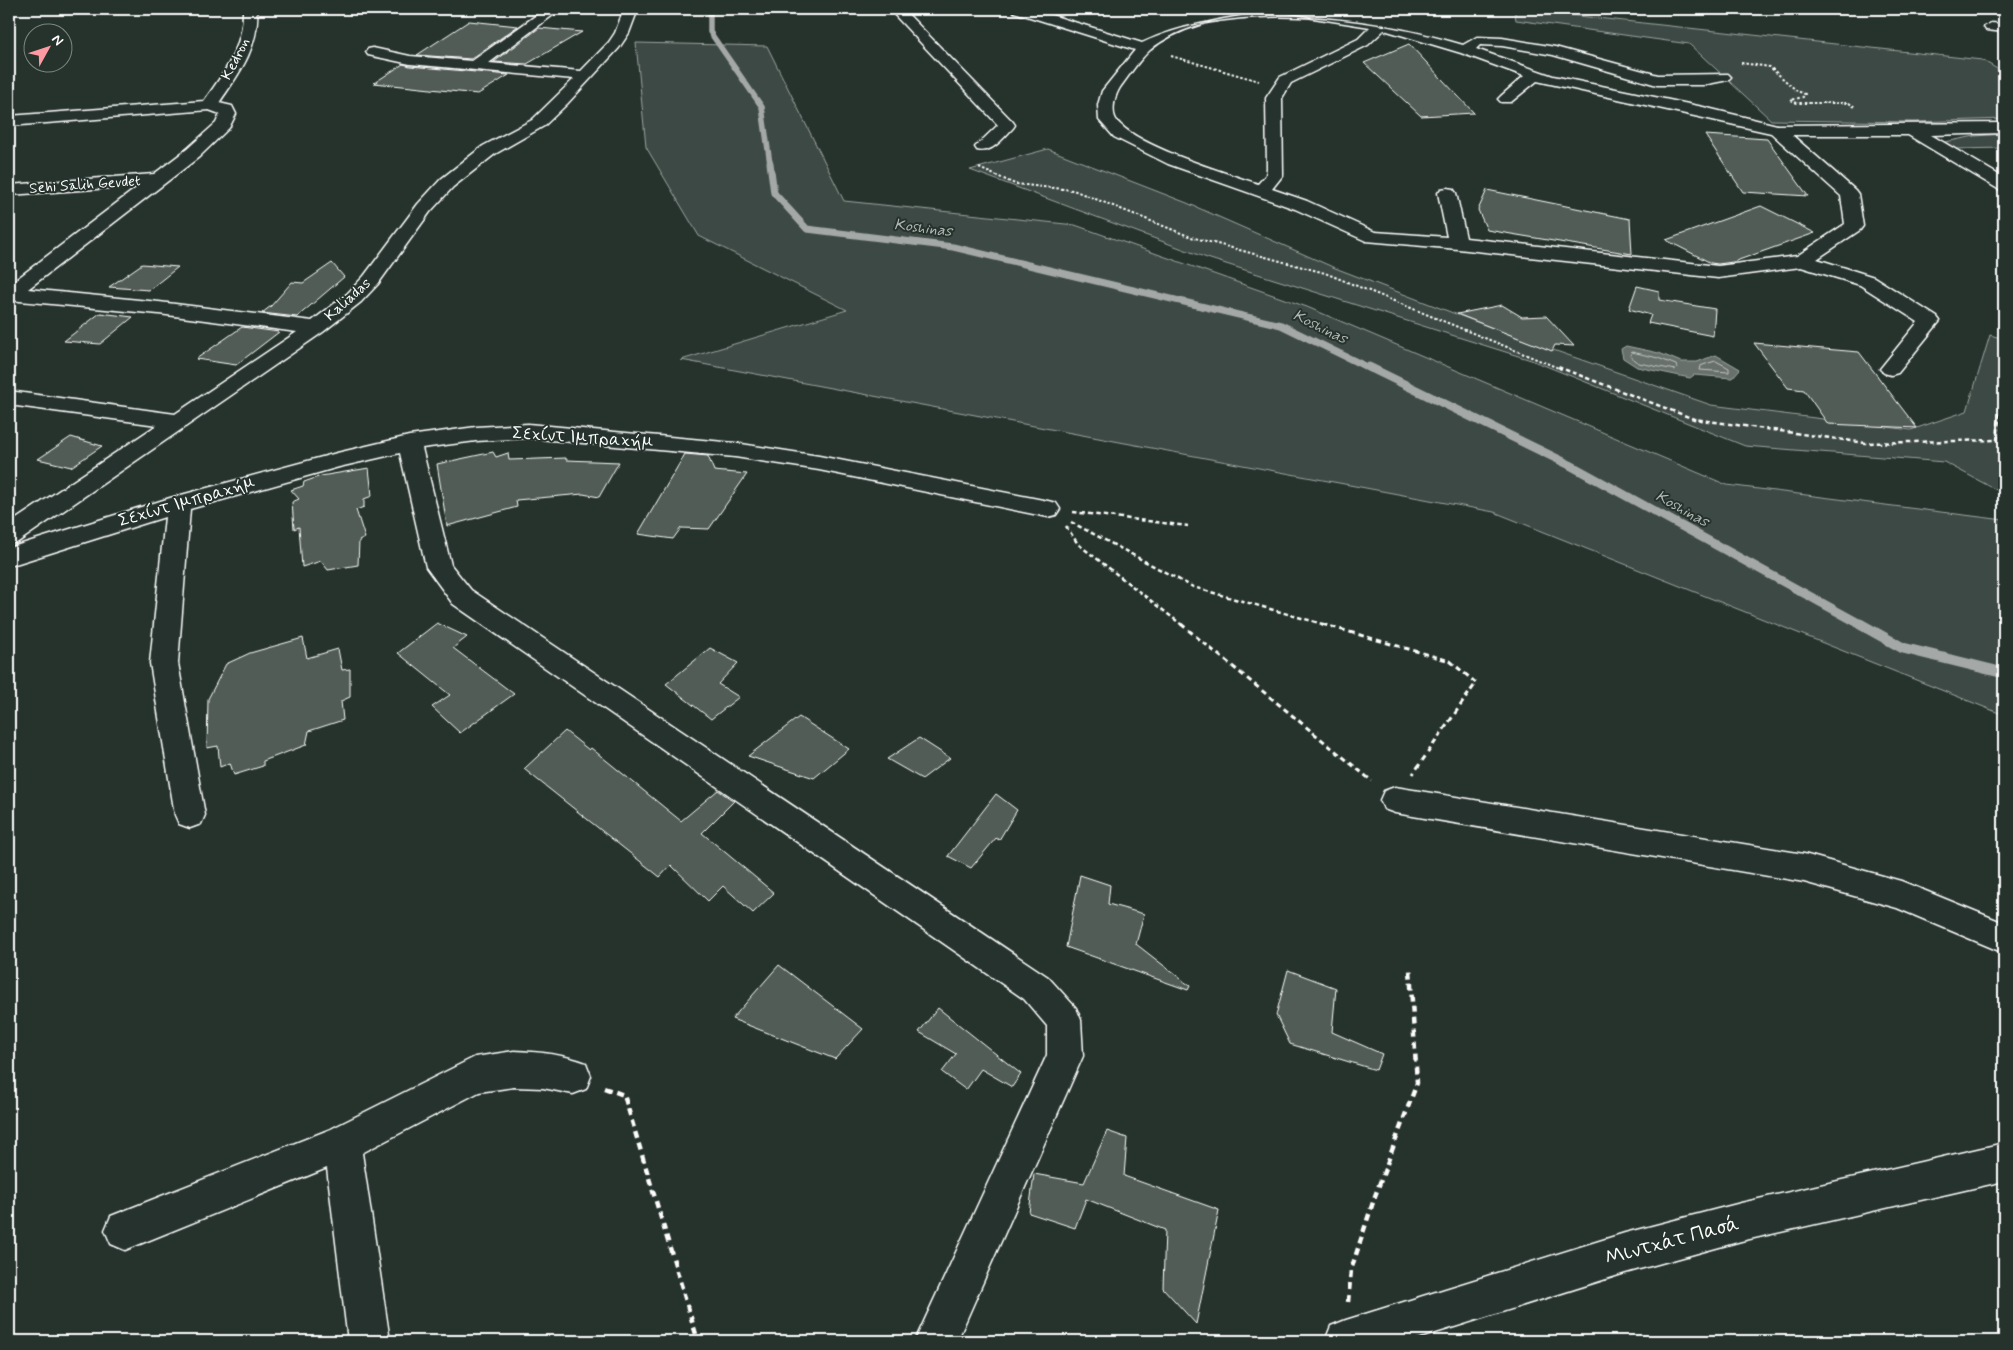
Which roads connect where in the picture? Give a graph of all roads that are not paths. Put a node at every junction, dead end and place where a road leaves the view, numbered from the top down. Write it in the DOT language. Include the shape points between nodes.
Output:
graph roads {
  1 [pos="250,9"];
  2 [pos="554,9"];
  3 [pos="631,9"];
  4 [pos="896,9"];
  5 [pos="1019,9"];
  6 [pos="1381,25"];
  7 [pos="1144,48"];
  8 [pos="1466,50"];
  9 [pos="372,52"];
  10 [pos="476,66"];
  11 [pos="1535,75"];
  12 [pos="585,76"];
  13 [pos="1723,77"];
  14 [pos="1506,99"];
  15 [pos="209,105"];
  16 [pos="9,120"];
  17 [pos="2004,128"];
  18 [pos="1777,130"];
  19 [pos="1911,130"];
  20 [pos="983,147"];
  21 [pos="160,180"];
  22 [pos="2004,185"];
  23 [pos="9,190"];
  24 [pos="1261,192"];
  25 [pos="1447,193"];
  26 [pos="1458,243"];
  27 [pos="1802,260"];
  28 [pos="9,293"];
  29 [pos="316,328"];
  30 [pos="1891,369"];
  31 [pos="9,398"];
  32 [pos="179,420"];
  33 [pos="409,443"];
  34 [pos="178,504"];
  35 [pos="1053,512"];
  36 [pos="9,536"];
  37 [pos="9,557"];
  38 [pos="1395,800"];
  39 [pos="190,815"];
  40 [pos="2004,938"];
  41 [pos="573,1076"];
  42 [pos="342,1143"];
  43 [pos="2004,1162"];
  44 [pos="125,1230"];
  45 [pos="1347,1324"];
  46 [pos="369,1341"];
  47 [pos="936,1341"];
  1 -- 15 [label="street, Kedron" via="250,34 238,62"];
  2 -- 10 [label="street"];
  3 -- 12 [label="street, Kaliadas" via="614,45"];
  4 -- 20 [label="street" via="1007,126"];
  5 -- 7 [label="street"];
  6 -- 7 [label="street" via="1311,13 1260,9 1186,24"];
  6 -- 8 [label="street"];
  6 -- 24 [label="street" via="1363,42 1286,80 1274,98 1274,175"];
  7 -- 24 [label="street" via="1110,92 1106,105 1107,120 1120,134 1143,146"];
  8 -- 11 [label="street"];
  8 -- 13 [label="street" via="1478,41 1502,42 1555,51 1657,80"];
  9 -- 10 [label="street" via="410,60"];
  10 -- 12 [label="street"];
  11 -- 14 [label="street"];
  11 -- 18 [label="street"];
  12 -- 29 [label="street, Kaliadas" via="538,123 489,150 447,183 424,208 372,280"];
  15 -- 16 [label="street"];
  15 -- 21 [label="street" via="226,109 227,119"];
  17 -- 19 [label="street"];
  18 -- 19 [label="street"];
  18 -- 27 [label="street" via="1849,194 1854,226"];
  19 -- 22 [label="street"];
  21 -- 23 [label="street, Sehi Salih Gevdet"];
  21 -- 28 [label="street"];
  24 -- 26 [label="street" via="1301,205 1372,237"];
  25 -- 26 [label="street"];
  26 -- 27 [label="street" via="1718,272"];
  27 -- 30 [label="street" via="1867,281 1930,321"];
  28 -- 29 [label="street"];
  29 -- 32 [label="street, Kaliadas"];
  31 -- 32 [label="street"];
  32 -- 36 [label="street, Kaliadas"];
  33 -- 34 [label="street, Σεχίντ Ιμπραχήμ"];
  33 -- 35 [label="street, Σεχίντ Ιμπραχήμ" via="528,431 735,450 819,463"];
  33 -- 47 [label="street" via="439,567 462,597 1036,988 1064,1020 1066,1056"];
  34 -- 37 [label="street, Σεχίντ Ιμπραχήμ"];
  34 -- 39 [label="street" via="164,663"];
  38 -- 40 [label="street" via="1804,868 1901,894"];
  41 -- 42 [label="street" via="514,1069 475,1075"];
  42 -- 44 [label="street"];
  42 -- 46 [label="street"];
  43 -- 45 [label="street, Μιντχάτ Πασά" via="1741,1222"];
}
